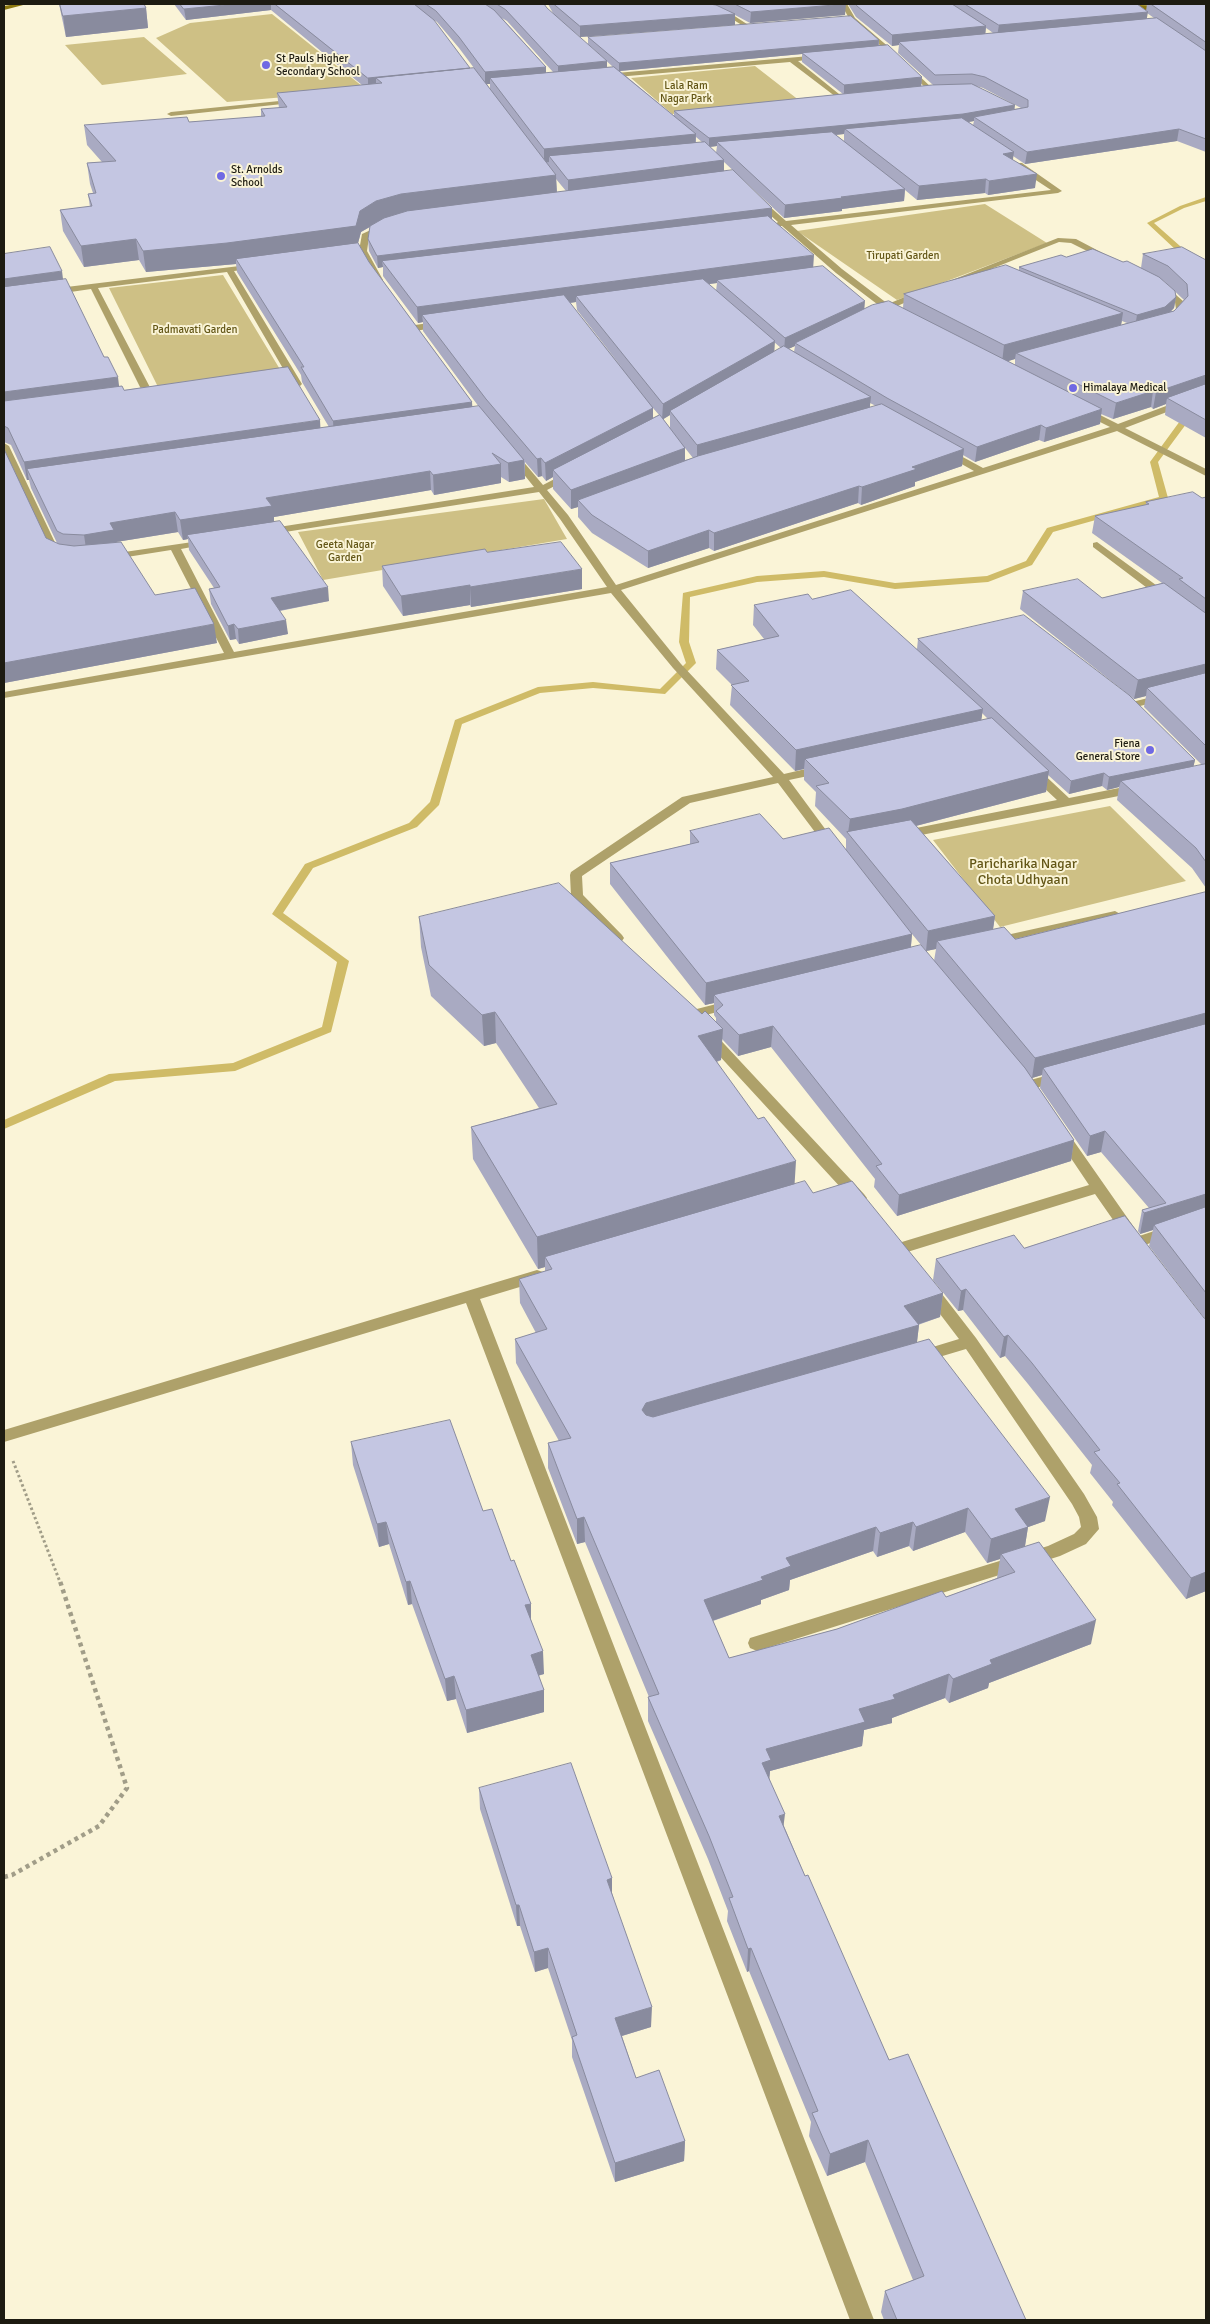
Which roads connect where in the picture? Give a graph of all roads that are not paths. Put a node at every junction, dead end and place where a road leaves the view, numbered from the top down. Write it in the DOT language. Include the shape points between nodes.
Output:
graph roads {
  1 [pos="24,4"];
  2 [pos="844,4"];
  3 [pos="1106,4"];
  4 [pos="4,8"];
  5 [pos="1133,8"];
  6 [pos="1206,10"];
  7 [pos="714,11"];
  8 [pos="1146,16"];
  9 [pos="852,19"];
  10 [pos="843,20"];
  11 [pos="759,27"];
  12 [pos="740,28"];
  13 [pos="750,28"];
  14 [pos="899,49"];
  15 [pos="889,50"];
  16 [pos="879,51"];
  17 [pos="831,56"];
  18 [pos="792,60"];
  19 [pos="606,64"];
  20 [pos="600,77"];
  21 [pos="622,78"];
  22 [pos="941,89"];
  23 [pos="931,90"];
  24 [pos="921,91"];
  25 [pos="852,98"];
  26 [pos="842,99"];
  27 [pos="309,100"];
  28 [pos="832,100"];
  29 [pos="171,114"];
  30 [pos="1010,159"];
  31 [pos="747,191"];
  32 [pos="912,201"];
  33 [pos="920,208"];
  34 [pos="398,221"];
  35 [pos="783,224"];
  36 [pos="773,225"];
  37 [pos="1117,263"];
  38 [pos="268,264"];
  39 [pos="984,269"];
  40 [pos="229,270"];
  41 [pos="839,271"];
  42 [pos="829,272"];
  43 [pos="1002,276"];
  44 [pos="1152,280"];
  45 [pos="93,286"];
  46 [pos="386,289"];
  47 [pos="40,294"];
  48 [pos="884,308"];
  49 [pos="867,316"];
  50 [pos="901,316"];
  51 [pos="453,323"];
  52 [pos="1158,325"];
  53 [pos="415,328"];
  54 [pos="302,392"];
  55 [pos="149,395"];
  56 [pos="1204,395"];
  57 [pos="1073,405"];
  58 [pos="1117,428"];
  59 [pos="4,446"];
  60 [pos="506,448"];
  61 [pos="940,448"];
  62 [pos="576,471"];
  63 [pos="982,472"];
  64 [pos="1206,473"];
  65 [pos="542,489"];
  66 [pos="252,534"];
  67 [pos="222,539"];
  68 [pos="1097,545"];
  69 [pos="174,546"];
  70 [pos="97,558"];
  71 [pos="64,559"];
  72 [pos="614,589"];
  73 [pos="1175,604"];
  74 [pos="232,656"];
  75 [pos="1178,693"];
  76 [pos="4,695"];
  77 [pos="1144,716"];
  78 [pos="1025,764"];
  79 [pos="838,766"];
  80 [pos="781,778"];
  81 [pos="1150,786"];
  82 [pos="1066,802"];
  83 [pos="892,837"];
  84 [pos="839,850"];
  85 [pos="1130,912"];
  86 [pos="978,945"];
  87 [pos="626,948"];
  88 [pos="748,1001"];
  89 [pos="1016,1070"];
  90 [pos="1075,1073"];
  91 [pos="1028,1085"];
  92 [pos="1039,1101"];
  93 [pos="1055,1124"];
  94 [pos="848,1184"];
  95 [pos="1098,1187"];
  96 [pos="829,1190"];
  97 [pos="870,1213"];
  98 [pos="1206,1219"];
  99 [pos="887,1235"];
  100 [pos="1136,1243"];
  101 [pos="898,1249"];
  102 [pos="1148,1258"];
  103 [pos="910,1265"];
  104 [pos="556,1271"];
  105 [pos="922,1280"];
  106 [pos="471,1296"];
  107 [pos="970,1342"];
  108 [pos="905,1361"];
  109 [pos="4,1436"];
  110 [pos="757,1643"];
  111 [pos="862,2320"];
  1 -- 4 [label="street"];
  2 -- 9 [label="street"];
  3 -- 5 [label="street"];
  5 -- 6 [label="street"];
  5 -- 8 [label="street"];
  7 -- 13 [label="street" via="731,16"];
  9 -- 10 [label="street"];
  9 -- 15 [label="street"];
  11 -- 13 [label="street"];
  12 -- 13 [label="street"];
  14 -- 15 [label="street"];
  15 -- 16 [label="street"];
  15 -- 23 [label="street"];
  17 -- 18 [label="street"];
  18 -- 21 [label="street"];
  18 -- 26 [label="street"];
  19 -- 21 [label="street"];
  20 -- 21 [label="street"];
  22 -- 23 [label="street"];
  23 -- 24 [label="street"];
  25 -- 26 [label="street"];
  26 -- 28 [label="street"];
  27 -- 29 [label="street"];
  30 -- 33 [label="street" via="1058,191"];
  31 -- 35 [label="street"];
  32 -- 33 [label="street"];
  33 -- 35 [label="street"];
  34 -- 46 [label="street" via="365,236 359,252 379,273"];
  35 -- 36 [label="street"];
  35 -- 41 [label="street"];
  37 -- 39 [label="street" via="1073,241 1058,240"];
  38 -- 40 [label="street"];
  39 -- 43 [label="street"];
  39 -- 48 [label="street"];
  40 -- 45 [label="street"];
  40 -- 54 [label="street" via="288,377"];
  41 -- 42 [label="street"];
  41 -- 48 [label="street"];
  44 -- 52 [label="street" via="1179,300 1180,310 1167,323"];
  45 -- 47 [label="street"];
  45 -- 55 [label="street"];
  48 -- 49 [label="street"];
  48 -- 50 [label="street"];
  51 -- 53 [label="street"];
  56 -- 58 [label="street"];
  57 -- 58 [label="street"];
  58 -- 63 [label="street"];
  58 -- 64 [label="street"];
  59 -- 71 [label="street" via="26,484 54,554"];
  60 -- 65 [label="street"];
  61 -- 63 [label="street"];
  62 -- 65 [label="street"];
  63 -- 72 [label="street"];
  65 -- 66 [label="street"];
  65 -- 72 [label="street" via="568,515"];
  67 -- 69 [label="street"];
  68 -- 73 [label="street"];
  69 -- 70 [label="street"];
  69 -- 74 [label="street"];
  72 -- 74 [label="street"];
  72 -- 80 [label="street" via="677,666"];
  74 -- 76 [label="street"];
  75 -- 77 [label="street" via="1128,702"];
  78 -- 82 [label="street"];
  79 -- 80 [label="street"];
  80 -- 84 [label="street"];
  80 -- 87 [label="street" via="686,800 576,874 577,896"];
  81 -- 82 [label="street"];
  82 -- 83 [label="street"];
  85 -- 86 [label="street"];
  88 -- 94 [label="street" via="686,1011"];
  89 -- 91 [label="street"];
  90 -- 91 [label="street"];
  91 -- 92 [label="street"];
  93 -- 95 [label="street"];
  94 -- 96 [label="street"];
  94 -- 97 [label="street"];
  95 -- 100 [label="street"];
  95 -- 101 [label="street"];
  98 -- 100 [label="street"];
  99 -- 101 [label="street"];
  100 -- 102 [label="street"];
  101 -- 103 [label="street"];
  104 -- 106 [label="street"];
  105 -- 107 [label="street"];
  106 -- 109 [label="street"];
  106 -- 111 [label="street"];
  107 -- 108 [label="street"];
  107 -- 110 [label="street" via="1078,1499 1088,1517 1090,1529 1080,1539 1054,1551"];
}
